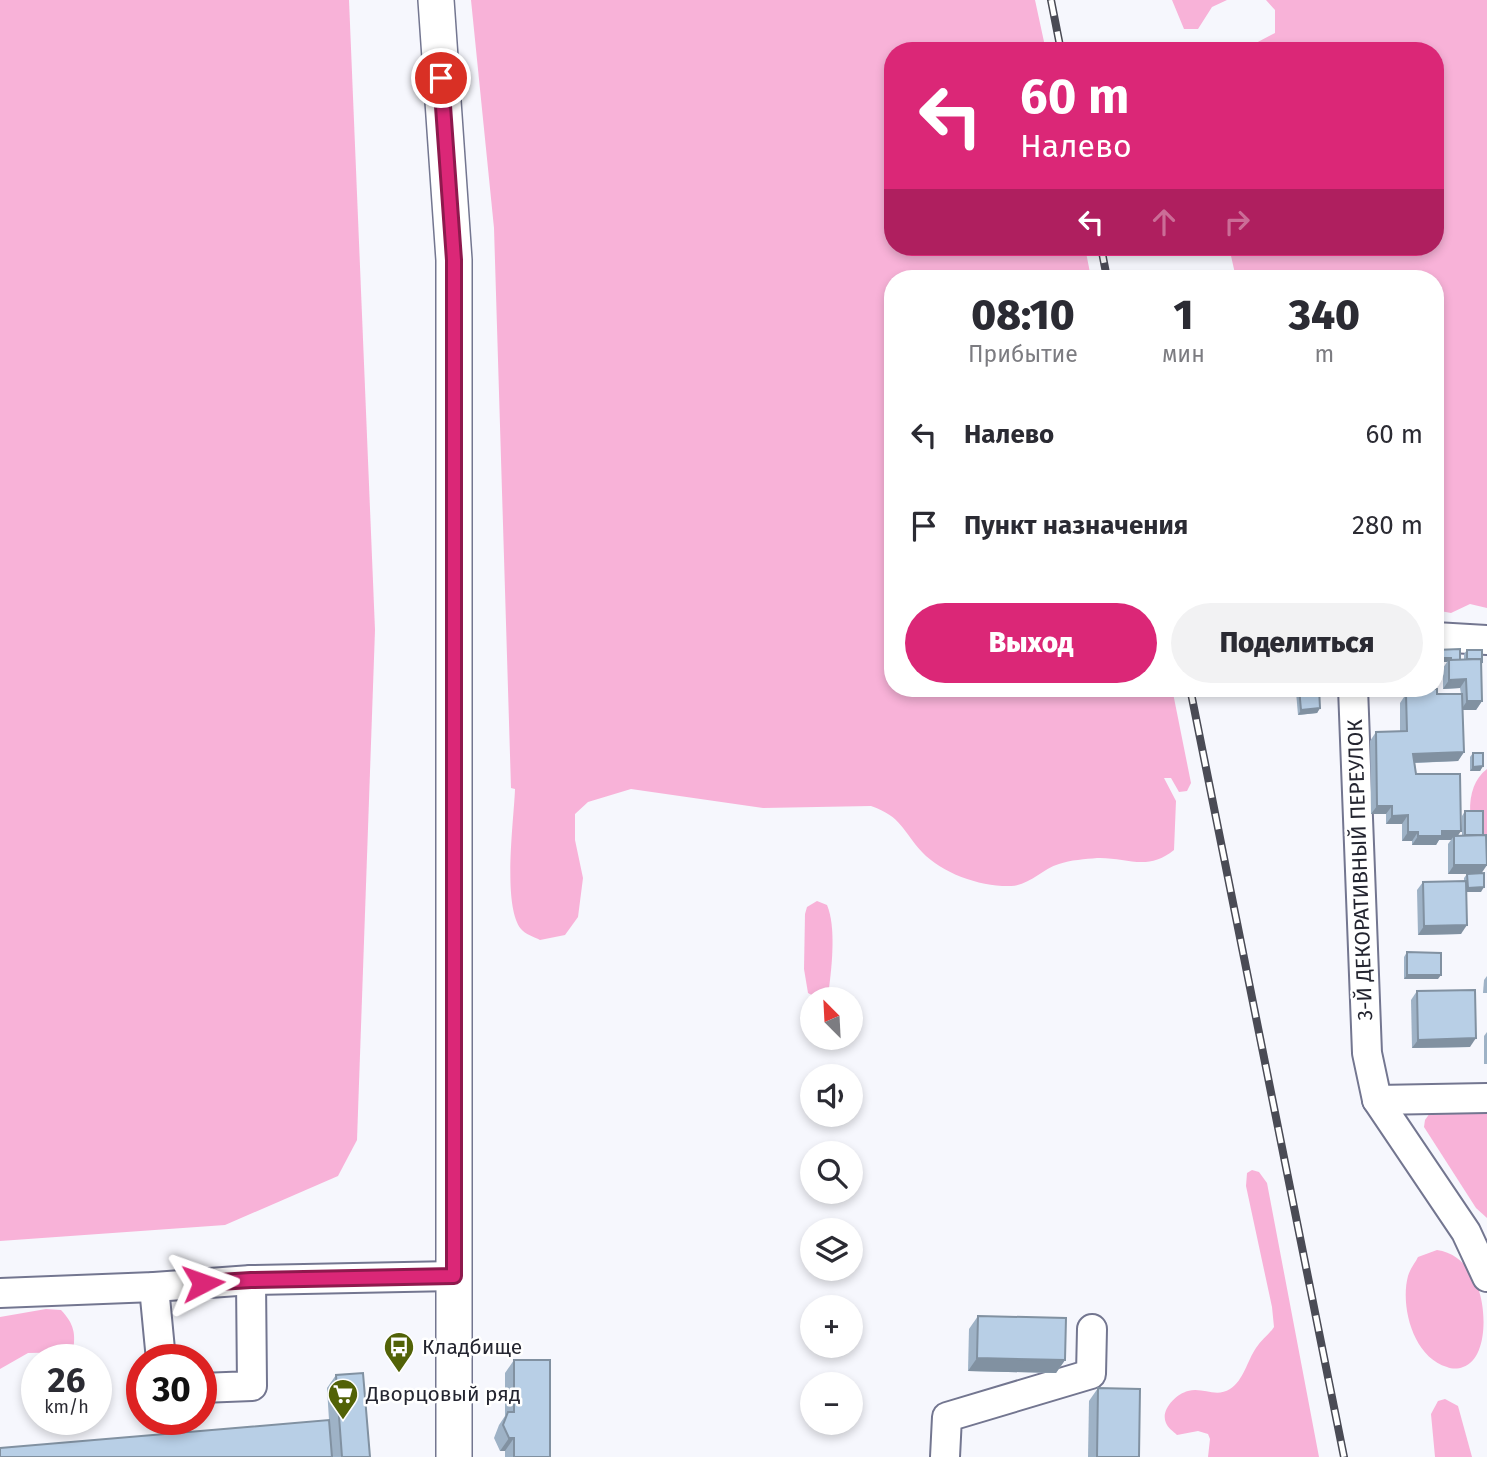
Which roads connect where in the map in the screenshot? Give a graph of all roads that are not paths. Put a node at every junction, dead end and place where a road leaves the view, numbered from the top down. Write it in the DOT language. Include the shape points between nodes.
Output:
graph roads {
  1 [pos="436,0"];
  2 [pos="1444,638"];
  3 [pos="1487,640"];
  4 [pos="1353,697"];
  5 [pos="1487,1098"];
  6 [pos="1377,1100"];
  7 [pos="454,1276"];
  8 [pos="1487,1277"];
  9 [pos="251,1280"];
  10 [pos="154,1287"];
  11 [pos="0,1293"];
  12 [pos="1092,1329"];
  13 [pos="159,1344"];
  14 [pos="217,1387"];
  15 [pos="454,1457"];
  16 [pos="945,1457"];
  1 -- 7 [label="main road" via="454,260"];
  2 -- 3 [label="street"];
  4 -- 6 [label="street, 3-Й ДЕКОРАТИВНЫЙ ПЕРЕУЛОК" via="1367,1053"];
  5 -- 6 [label="street"];
  6 -- 8 [label="street" via="1466,1232"];
  7 -- 9 [label="street"];
  7 -- 15 [label="main road"];
  9 -- 10 [label="street"];
  9 -- 14 [label="street" via="252,1386"];
  10 -- 11 [label="street"];
  10 -- 13 [label="street"];
  12 -- 16 [label="street" via="1091,1374 947,1417"];
}
